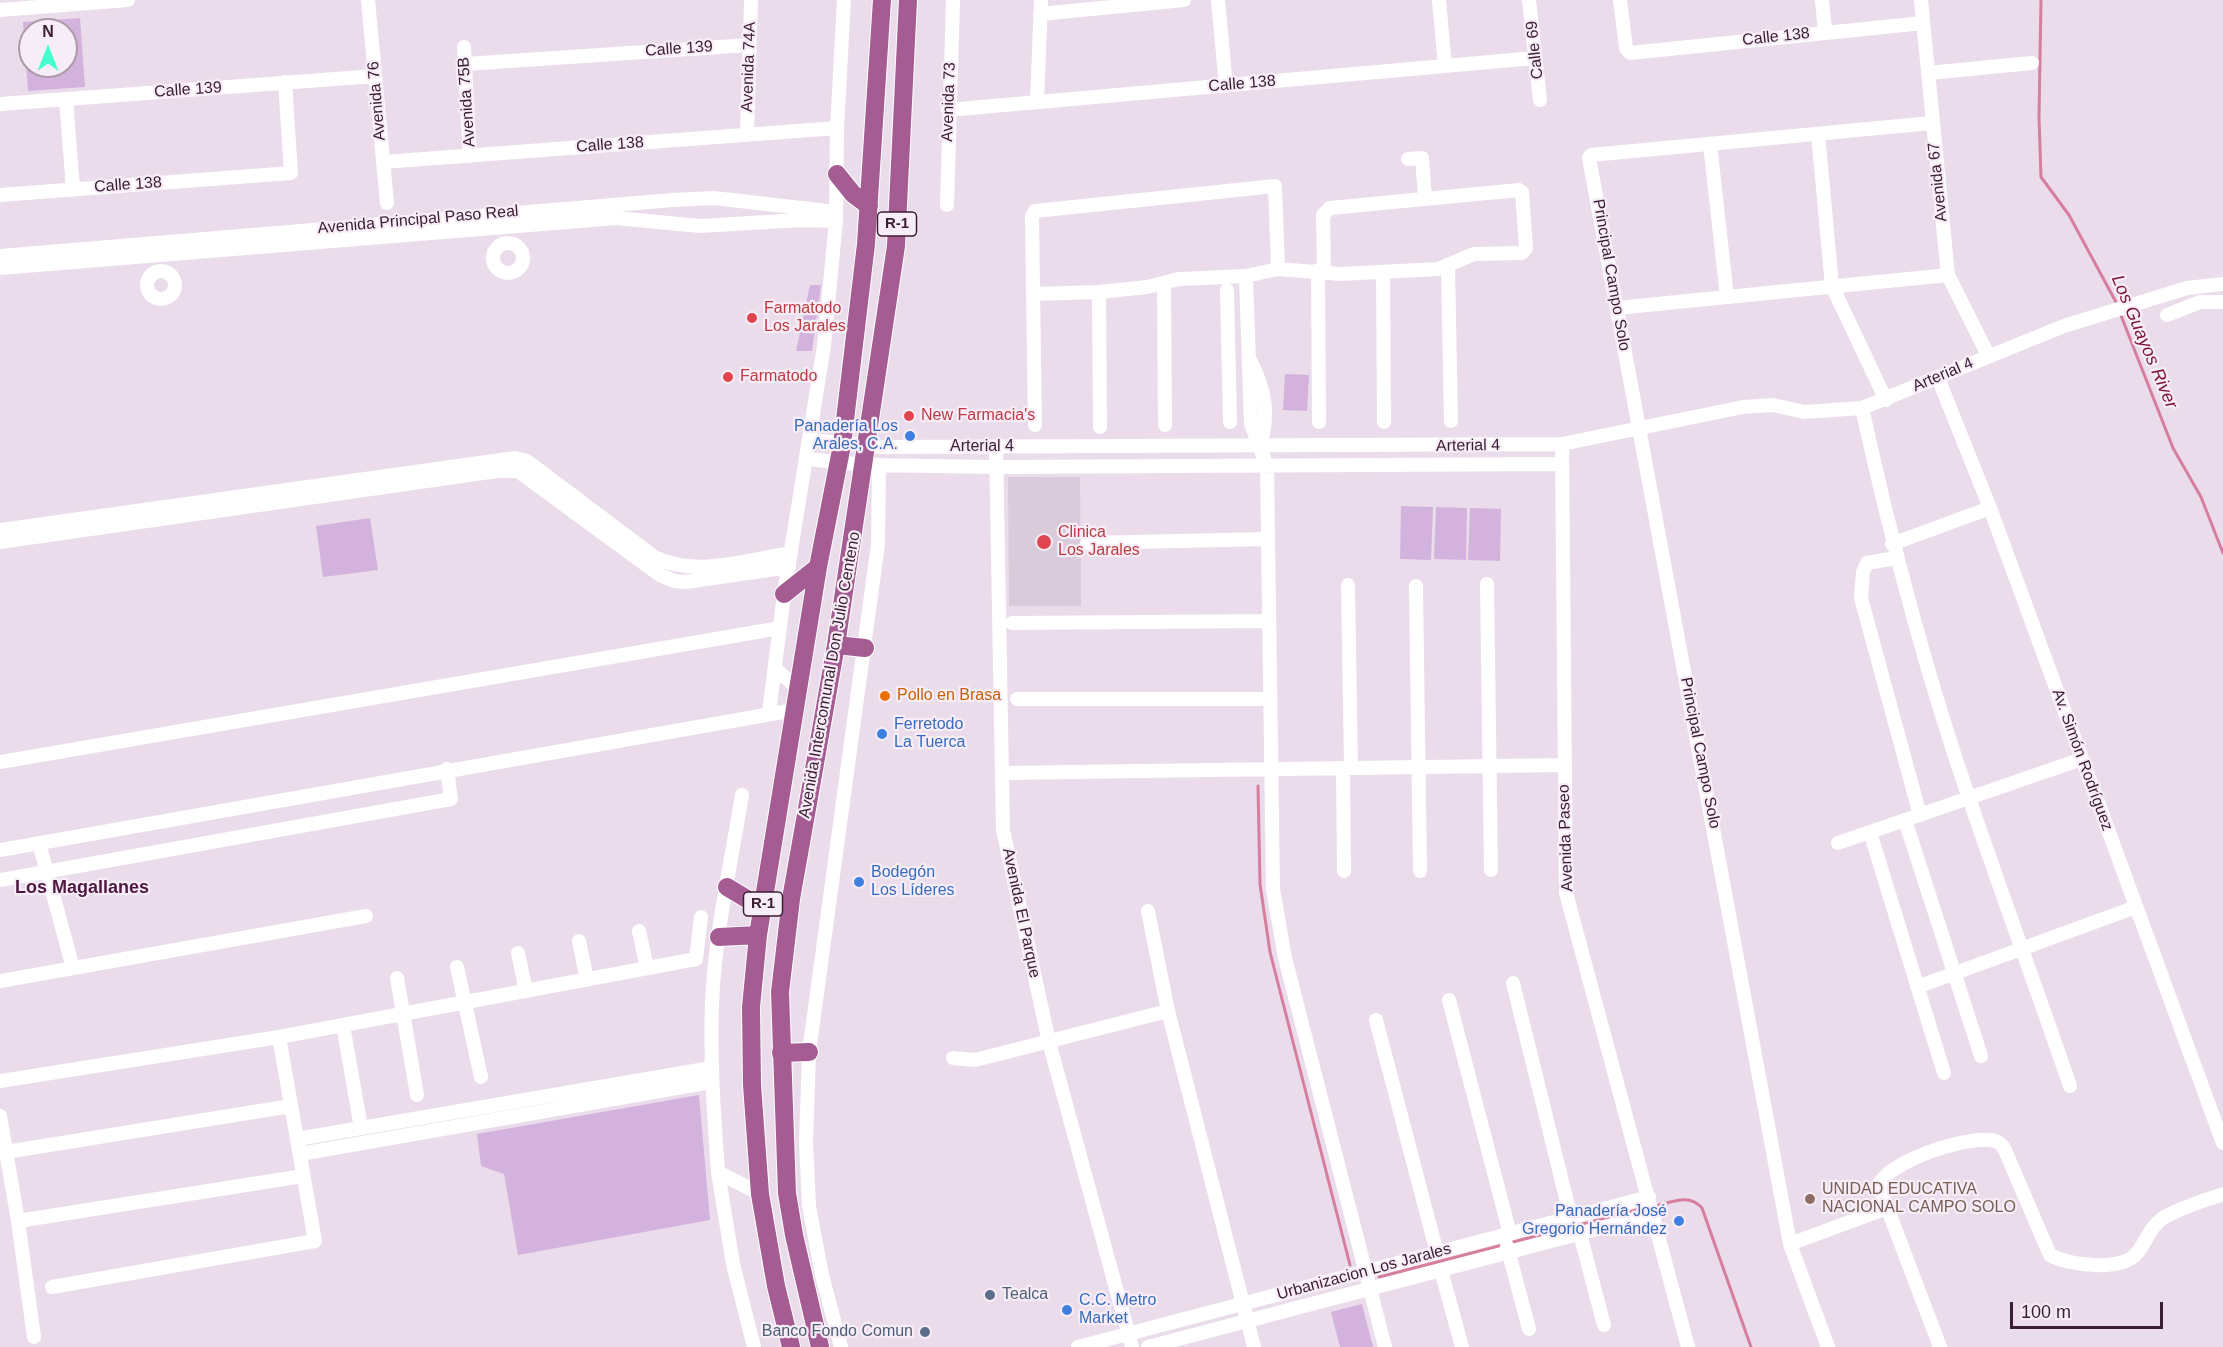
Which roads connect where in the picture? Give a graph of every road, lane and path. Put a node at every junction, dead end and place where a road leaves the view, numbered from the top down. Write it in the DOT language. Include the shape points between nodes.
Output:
graph roads {
  1 [pos="128,0"];
  2 [pos="368,0"];
  3 [pos="752,0"];
  4 [pos="844,0"];
  5 [pos="882,0"];
  6 [pos="908,0"];
  7 [pos="952,0"];
  8 [pos="1184,0"];
  9 [pos="1218,0"];
  10 [pos="1438,0"];
  11 [pos="1529,0"];
  12 [pos="1620,0"];
  13 [pos="1822,0"];
  14 [pos="1921,0"];
  15 [pos="22,4"];
  16 [pos="1041,7"];
  17 [pos="0,10"];
  18 [pos="1923,23"];
  19 [pos="1825,32"];
  20 [pos="749,45"];
  21 [pos="464,47"];
  22 [pos="1535,58"];
  23 [pos="2032,63"];
  24 [pos="465,64"];
  25 [pos="1445,66"];
  26 [pos="1928,73"];
  27 [pos="375,76"];
  28 [pos="285,82"];
  29 [pos="1226,86"];
  30 [pos="66,99"];
  31 [pos="1540,100"];
  32 [pos="1037,102"];
  33 [pos="0,104"];
  34 [pos="948,110"];
  35 [pos="1932,123"];
  36 [pos="837,128"];
  37 [pos="1818,134"];
  38 [pos="747,135"];
  39 [pos="1710,144"];
  40 [pos="470,156"];
  41 [pos="1408,159"];
  42 [pos="383,162"];
  43 [pos="837,174"];
  44 [pos="73,189"];
  45 [pos="0,195"];
  46 [pos="1425,198"];
  47 [pos="664,201"];
  48 [pos="387,202"];
  49 [pos="947,205"];
  50 [pos="869,206"];
  51 [pos="836,216"];
  52 [pos="510,219"];
  53 [pos="664,223"];
  54 [pos="508,243"];
  55 [pos="163,249"];
  56 [pos="0,256"];
  57 [pos="1449,266"];
  58 [pos="0,268"];
  59 [pos="1278,269"];
  60 [pos="158,271"];
  61 [pos="1321,271"];
  62 [pos="1383,272"];
  63 [pos="1948,275"];
  64 [pos="1246,276"];
  65 [pos="1164,283"];
  66 [pos="2223,284"];
  67 [pos="1832,286"];
  68 [pos="1227,290"];
  69 [pos="1099,292"];
  70 [pos="1033,294"];
  71 [pos="1727,297"];
  72 [pos="2222,306"];
  73 [pos="1617,308"];
  74 [pos="2167,315"];
  75 [pos="1228,331"];
  76 [pos="1248,331"];
  77 [pos="1988,355"];
  78 [pos="1938,378"];
  79 [pos="1886,400"];
  80 [pos="1862,408"];
  81 [pos="1451,421"];
  82 [pos="1230,422"];
  83 [pos="1319,422"];
  84 [pos="1384,422"];
  85 [pos="1035,425"];
  86 [pos="1165,425"];
  87 [pos="1100,427"];
  88 [pos="1639,429"];
  89 [pos="811,440"];
  90 [pos="1562,444"];
  91 [pos="842,445"];
  92 [pos="996,447"];
  93 [pos="1260,447"];
  94 [pos="808,459"];
  95 [pos="870,459"];
  96 [pos="838,463"];
  97 [pos="1562,464"];
  98 [pos="519,465"];
  99 [pos="1267,466"];
  100 [pos="996,468"];
  101 [pos="340,488"];
  102 [pos="1990,508"];
  103 [pos="0,530"];
  104 [pos="1268,539"];
  105 [pos="0,542"];
  106 [pos="1087,543"];
  107 [pos="1892,544"];
  108 [pos="791,553"];
  109 [pos="1896,558"];
  110 [pos="789,567"];
  111 [pos="819,567"];
  112 [pos="1487,584"];
  113 [pos="1348,585"];
  114 [pos="1416,586"];
  115 [pos="784,594"];
  116 [pos="1268,621"];
  117 [pos="1012,623"];
  118 [pos="780,628"];
  119 [pos="836,645"];
  120 [pos="865,648"];
  121 [pos="775,669"];
  122 [pos="798,688"];
  123 [pos="1017,699"];
  124 [pos="1269,699"];
  125 [pos="794,710"];
  126 [pos="769,713"];
  127 [pos="2082,759"];
  128 [pos="0,762"];
  129 [pos="1564,765"];
  130 [pos="1489,766"];
  131 [pos="1418,767"];
  132 [pos="1347,768"];
  133 [pos="447,769"];
  134 [pos="1270,770"];
  135 [pos="1003,773"];
  136 [pos="742,795"];
  137 [pos="1969,798"];
  138 [pos="1920,815"];
  139 [pos="1905,820"];
  140 [pos="121,830"];
  141 [pos="1870,832"];
  142 [pos="39,843"];
  143 [pos="1838,843"];
  144 [pos="0,849"];
  145 [pos="126,857"];
  146 [pos="1491,870"];
  147 [pos="48,871"];
  148 [pos="1344,871"];
  149 [pos="1420,871"];
  150 [pos="0,880"];
  151 [pos="727,886"];
  152 [pos="2136,907"];
  153 [pos="762,908"];
  154 [pos="1148,911"];
  155 [pos="366,915"];
  156 [pos="701,917"];
  157 [pos="639,930"];
  158 [pos="758,935"];
  159 [pos="718,937"];
  160 [pos="579,941"];
  161 [pos="2024,950"];
  162 [pos="518,953"];
  163 [pos="457,967"];
  164 [pos="73,968"];
  165 [pos="647,968"];
  166 [pos="1954,973"];
  167 [pos="397,978"];
  168 [pos="587,980"];
  169 [pos="0,981"];
  170 [pos="1513,982"];
  171 [pos="1917,987"];
  172 [pos="526,991"];
  173 [pos="1449,1000"];
  174 [pos="464,1002"];
  175 [pos="1168,1011"];
  176 [pos="403,1014"];
  177 [pos="1376,1020"];
  178 [pos="343,1025"];
  179 [pos="279,1037"];
  180 [pos="1049,1042"];
  181 [pos="809,1052"];
  182 [pos="782,1053"];
  183 [pos="1981,1056"];
  184 [pos="953,1058"];
  185 [pos="1944,1073"];
  186 [pos="711,1075"];
  187 [pos="481,1077"];
  188 [pos="0,1081"];
  189 [pos="2070,1086"];
  190 [pos="417,1095"];
  191 [pos="291,1106"];
  192 [pos="483,1114"];
  193 [pos="0,1116"];
  194 [pos="361,1128"];
  195 [pos="297,1138"];
  196 [pos="2223,1143"];
  197 [pos="6,1152"];
  198 [pos="300,1154"];
  199 [pos="718,1172"];
  200 [pos="303,1176"];
  201 [pos="760,1194"];
  202 [pos="2223,1194"];
  203 [pos="1651,1205"];
  204 [pos="1887,1208"];
  205 [pos="1571,1218"];
  206 [pos="18,1221"];
  207 [pos="1580,1234"];
  208 [pos="1507,1241"];
  209 [pos="1790,1244"];
  210 [pos="1437,1253"];
  211 [pos="1441,1270"];
  212 [pos="1365,1273"];
  213 [pos="52,1287"];
  214 [pos="1370,1289"];
  215 [pos="1243,1304"];
  216 [pos="1247,1321"];
  217 [pos="1604,1325"];
  218 [pos="1529,1329"];
  219 [pos="34,1337"];
  220 [pos="1130,1340"];
  221 [pos="821,1346"];
  222 [pos="754,1347"];
  223 [pos="791,1347"];
  224 [pos="842,1347"];
  225 [pos="1078,1347"];
  226 [pos="1148,1347"];
  227 [pos="1254,1347"];
  228 [pos="1385,1347"];
  229 [pos="1462,1347"];
  230 [pos="1688,1347"];
  231 [pos="1828,1347"];
  232 [pos="1940,1347"];
  1 -- 15 [label="street"];
  2 -- 27 [label="street, Avenida 76"];
  3 -- 20 [label="street, Avenida 74A"];
  4 -- 36 [label="street"];
  5 -- 50 [label="main road, Avenida Intercomunal Don Julio Centeno / R-1"];
  6 -- 95 [label="main road, Avenida Intercomunal Don Julio Centeno / R-1" via="896,246"];
  7 -- 34 [label="street, Avenida 73"];
  8 -- 16 [label="street"];
  9 -- 29 [label="street"];
  10 -- 25 [label="street"];
  11 -- 22 [label="street, Calle 69"];
  12 -- 19 [label="street, Calle 138" via="1626,48 1630,53"];
  13 -- 19 [label="street"];
  14 -- 18 [label="street, Avenida 67"];
  15 -- 17 [label="street"];
  16 -- 32 [label="street"];
  18 -- 19 [label="street, Calle 138"];
  18 -- 26 [label="street, Avenida 67"];
  20 -- 24 [label="street, Calle 139"];
  20 -- 38 [label="street, Avenida 74A"];
  21 -- 24 [label="street, Avenida 75B"];
  22 -- 25 [label="street, Calle 138"];
  22 -- 31 [label="street, Calle 69"];
  23 -- 26 [label="street"];
  24 -- 40 [label="street, Avenida 75B"];
  25 -- 29 [label="street, Calle 138"];
  26 -- 35 [label="street, Avenida 67"];
  27 -- 28 [label="street, Calle 139"];
  27 -- 42 [label="street, Avenida 76"];
  28 -- 30 [label="street, Calle 139"];
  28 -- 44 [label="street, Calle 138" via="291,173"];
  29 -- 32 [label="street, Calle 138"];
  30 -- 33 [label="street, Calle 139"];
  30 -- 44 [label="street"];
  32 -- 34 [label="street, Calle 138"];
  34 -- 49 [label="street, Avenida 73"];
  35 -- 37 [label="street"];
  35 -- 63 [label="street, Avenida 67"];
  36 -- 38 [label="street, Calle 138"];
  36 -- 43 [label="street"];
  37 -- 39 [label="street"];
  37 -- 67 [label="street"];
  38 -- 40 [label="street, Calle 138"];
  39 -- 71 [label="street"];
  39 -- 73 [label="street, Principal Campo Solo" via="1589,158"];
  40 -- 42 [label="street, Calle 138"];
  41 -- 46 [label="street" via="1422,158"];
  42 -- 48 [label="street, Avenida 76"];
  43 -- 50 [label="main road"];
  43 -- 51 [label="street"];
  44 -- 45 [label="street, Calle 138"];
  46 -- 57 [label="street" via="1522,192 1525,251 1474,254"];
  46 -- 61 [label="street" via="1330,208 1323,215"];
  47 -- 51 [label="street, Avenida Principal Paso Real" via="714,198"];
  47 -- 52 [label="street, Avenida Principal Paso Real"];
  47 -- 53 [label="street"];
  50 -- 91 [label="main road, Avenida Intercomunal Don Julio Centeno / R-1"];
  51 -- 53 [label="street, Avenida Principal Paso Real" via="700,226"];
  51 -- 89 [label="street"];
  52 -- 53 [label="street, Avenida Principal Paso Real" via="616,218"];
  52 -- 54 [label="street"];
  52 -- 55 [label="street, Avenida Principal Paso Real"];
  55 -- 56 [label="street, Avenida Principal Paso Real"];
  55 -- 58 [label="street, Avenida Principal Paso Real"];
  55 -- 60 [label="street"];
  57 -- 62 [label="street"];
  57 -- 81 [label="street"];
  59 -- 61 [label="street"];
  59 -- 64 [label="street"];
  59 -- 70 [label="street" via="1273,186 1035,212"];
  61 -- 62 [label="street"];
  61 -- 83 [label="street"];
  62 -- 84 [label="street"];
  63 -- 67 [label="street"];
  63 -- 77 [label="street, Avenida 67"];
  64 -- 65 [label="street"];
  64 -- 76 [label="street"];
  65 -- 69 [label="street"];
  65 -- 86 [label="street"];
  66 -- 77 [label="street, Arterial 4" via="2187,288 2064,326"];
  67 -- 71 [label="street"];
  67 -- 79 [label="street"];
  68 -- 75 [label="street"];
  69 -- 70 [label="street"];
  69 -- 87 [label="street"];
  70 -- 85 [label="street"];
  71 -- 73 [label="street"];
  72 -- 74 [label="street" via="2200,302"];
  73 -- 88 [label="street, Principal Campo Solo"];
  75 -- 76 [label="street"];
  75 -- 82 [label="street"];
  76 -- 93 [label="street" via="1248,357 1263,391 1266,424"];
  77 -- 78 [label="street, Arterial 4"];
  78 -- 79 [label="street, Arterial 4"];
  78 -- 102 [label="street, Av. Simón Rodríguez"];
  79 -- 80 [label="street, Arterial 4"];
  80 -- 88 [label="street, Arterial 4" via="1804,412 1773,405 1743,407"];
  80 -- 107 [label="street"];
  88 -- 90 [label="street, Arterial 4"];
  88 -- 209 [label="street, Principal Campo Solo"];
  89 -- 91 [label="street, Arterial 4"];
  89 -- 94 [label="street"];
  90 -- 93 [label="street, Arterial 4"];
  90 -- 97 [label="street"];
  91 -- 95 [label="street, Arterial 4"];
  91 -- 96 [label="main road, Avenida Intercomunal Don Julio Centeno / R-1"];
  92 -- 93 [label="street, Arterial 4"];
  92 -- 95 [label="street, Arterial 4"];
  92 -- 100 [label="street, Avenida El Parque"];
  93 -- 99 [label="street"];
  94 -- 96 [label="street, Arterial 4"];
  94 -- 108 [label="street"];
  95 -- 96 [label="street, Arterial 4"];
  95 -- 100 [label="street, Arterial 4"];
  95 -- 119 [label="main road, Avenida Intercomunal Don Julio Centeno / R-1"];
  95 -- 120 [label="street, Avenida Intercomunal Don Julio Centeno" via="878,544"];
  96 -- 111 [label="main road, Avenida Intercomunal Don Julio Centeno / R-1"];
  97 -- 99 [label="street, Arterial 4"];
  97 -- 129 [label="street, Avenida Paseo"];
  98 -- 101 [label="street"];
  98 -- 108 [label="street" via="527,461 670,565 698,568"];
  98 -- 110 [label="street" via="660,575 674,581"];
  99 -- 100 [label="street, Arterial 4"];
  99 -- 104 [label="street"];
  100 -- 135 [label="street, Avenida El Parque"];
  101 -- 103 [label="street"];
  101 -- 105 [label="street"];
  102 -- 107 [label="street"];
  102 -- 127 [label="street, Av. Simón Rodríguez"];
  104 -- 106 [label="street"];
  104 -- 116 [label="street"];
  107 -- 109 [label="street"];
  108 -- 110 [label="street"];
  109 -- 137 [label="street"];
  109 -- 138 [label="street" via="1868,563 1863,572 1861,598"];
  110 -- 115 [label="street"];
  111 -- 115 [label="main road"];
  111 -- 122 [label="main road, Avenida Intercomunal Don Julio Centeno / R-1"];
  112 -- 130 [label="street"];
  113 -- 132 [label="street"];
  114 -- 131 [label="street"];
  115 -- 118 [label="street"];
  116 -- 117 [label="street"];
  116 -- 124 [label="street"];
  118 -- 121 [label="street"];
  118 -- 128 [label="street"];
  119 -- 120 [label="main road"];
  119 -- 182 [label="main road, Avenida Intercomunal Don Julio Centeno / R-1" via="791,899 780,993"];
  120 -- 181 [label="street, Avenida Intercomunal Don Julio Centeno"];
  121 -- 122 [label="street"];
  121 -- 126 [label="street"];
  122 -- 125 [label="main road, Avenida Intercomunal Don Julio Centeno / R-1"];
  123 -- 124 [label="street"];
  124 -- 134 [label="street"];
  125 -- 126 [label="street"];
  125 -- 153 [label="main road, Avenida Intercomunal Don Julio Centeno / R-1"];
  126 -- 133 [label="street"];
  127 -- 137 [label="street"];
  127 -- 152 [label="street, Av. Simón Rodríguez"];
  129 -- 130 [label="street"];
  129 -- 203 [label="street, Avenida Paseo" via="1566,893"];
  130 -- 131 [label="street"];
  130 -- 146 [label="street"];
  131 -- 132 [label="street"];
  131 -- 149 [label="street"];
  132 -- 134 [label="street"];
  132 -- 148 [label="street"];
  133 -- 140 [label="street"];
  133 -- 145 [label="street" via="451,799"];
  134 -- 135 [label="street"];
  134 -- 212 [label="street" via="1277,920"];
  135 -- 180 [label="street, Avenida El Parque" via="1003,830"];
  136 -- 151 [label="street"];
  137 -- 138 [label="street"];
  137 -- 161 [label="street"];
  138 -- 139 [label="street"];
  139 -- 141 [label="street"];
  139 -- 166 [label="street"];
  140 -- 142 [label="street"];
  140 -- 145 [label="street"];
  141 -- 143 [label="street"];
  141 -- 171 [label="street"];
  142 -- 144 [label="street"];
  142 -- 147 [label="street"];
  145 -- 147 [label="street"];
  147 -- 150 [label="street"];
  147 -- 164 [label="street"];
  151 -- 153 [label="main road"];
  151 -- 159 [label="street"];
  152 -- 161 [label="street"];
  152 -- 196 [label="street, Av. Simón Rodríguez"];
  153 -- 158 [label="main road, Avenida Intercomunal Don Julio Centeno / R-1"];
  154 -- 175 [label="street"];
  155 -- 164 [label="street"];
  156 -- 165 [label="street" via="696,959"];
  157 -- 165 [label="street"];
  158 -- 159 [label="main road"];
  158 -- 201 [label="main road, Avenida Intercomunal Don Julio Centeno / R-1" via="751,1007"];
  159 -- 186 [label="street"];
  160 -- 168 [label="street"];
  161 -- 166 [label="street"];
  161 -- 189 [label="street"];
  162 -- 172 [label="street"];
  163 -- 174 [label="street"];
  164 -- 169 [label="street"];
  165 -- 168 [label="street"];
  166 -- 171 [label="street"];
  166 -- 183 [label="street"];
  167 -- 176 [label="street"];
  168 -- 172 [label="street"];
  170 -- 205 [label="street"];
  171 -- 185 [label="street"];
  172 -- 174 [label="street"];
  173 -- 208 [label="street"];
  174 -- 176 [label="street"];
  174 -- 187 [label="street"];
  175 -- 180 [label="street"];
  175 -- 215 [label="street"];
  176 -- 178 [label="street"];
  176 -- 190 [label="street"];
  177 -- 210 [label="street"];
  178 -- 179 [label="street"];
  178 -- 194 [label="street"];
  179 -- 188 [label="street"];
  179 -- 191 [label="street"];
  180 -- 184 [label="street" via="975,1060"];
  180 -- 220 [label="street, Avenida El Parque"];
  181 -- 182 [label="main road"];
  181 -- 224 [label="street, Avenida Intercomunal Don Julio Centeno" via="809,1206 822,1275"];
  182 -- 221 [label="main road, Avenida Intercomunal Don Julio Centeno / R-1" via="787,1193"];
  186 -- 192 [label="street"];
  186 -- 199 [label="street"];
  191 -- 195 [label="street"];
  191 -- 197 [label="street"];
  192 -- 194 [label="street"];
  192 -- 198 [label="street"];
  193 -- 197 [label="street"];
  194 -- 195 [label="street"];
  195 -- 198 [label="street"];
  197 -- 206 [label="street"];
  198 -- 200 [label="street"];
  199 -- 201 [label="street"];
  199 -- 222 [label="street" via="733,1264"];
  200 -- 206 [label="street"];
  200 -- 213 [label="street" via="315,1241"];
  201 -- 223 [label="main road, Avenida Intercomunal Don Julio Centeno / R-1"];
  202 -- 204 [label="street" via="2161,1219 2132,1257 2104,1264 2080,1264 2050,1255 1998,1142 1961,1144 1906,1161 1879,1182"];
  203 -- 205 [label="street, Urbanizacion Los Jarales"];
  203 -- 207 [label="street, Urbanizacion Los Jarales"];
  203 -- 230 [label="street, Avenida Paseo"];
  204 -- 209 [label="street"];
  204 -- 232 [label="street"];
  205 -- 208 [label="street, Urbanizacion Los Jarales"];
  206 -- 219 [label="street"];
  207 -- 208 [label="street, Urbanizacion Los Jarales"];
  207 -- 217 [label="street"];
  208 -- 210 [label="street, Urbanizacion Los Jarales"];
  208 -- 211 [label="street, Urbanizacion Los Jarales"];
  208 -- 218 [label="street"];
  209 -- 231 [label="street, Principal Campo Solo"];
  210 -- 212 [label="street, Urbanizacion Los Jarales"];
  211 -- 214 [label="street, Urbanizacion Los Jarales"];
  211 -- 229 [label="street"];
  212 -- 214 [label="street"];
  212 -- 215 [label="street, Urbanizacion Los Jarales"];
  214 -- 216 [label="street, Urbanizacion Los Jarales"];
  214 -- 228 [label="street"];
  215 -- 216 [label="street"];
  215 -- 220 [label="street, Urbanizacion Los Jarales"];
  216 -- 226 [label="street, Urbanizacion Los Jarales"];
  216 -- 227 [label="street"];
  220 -- 225 [label="street, Urbanizacion Los Jarales"];
}
